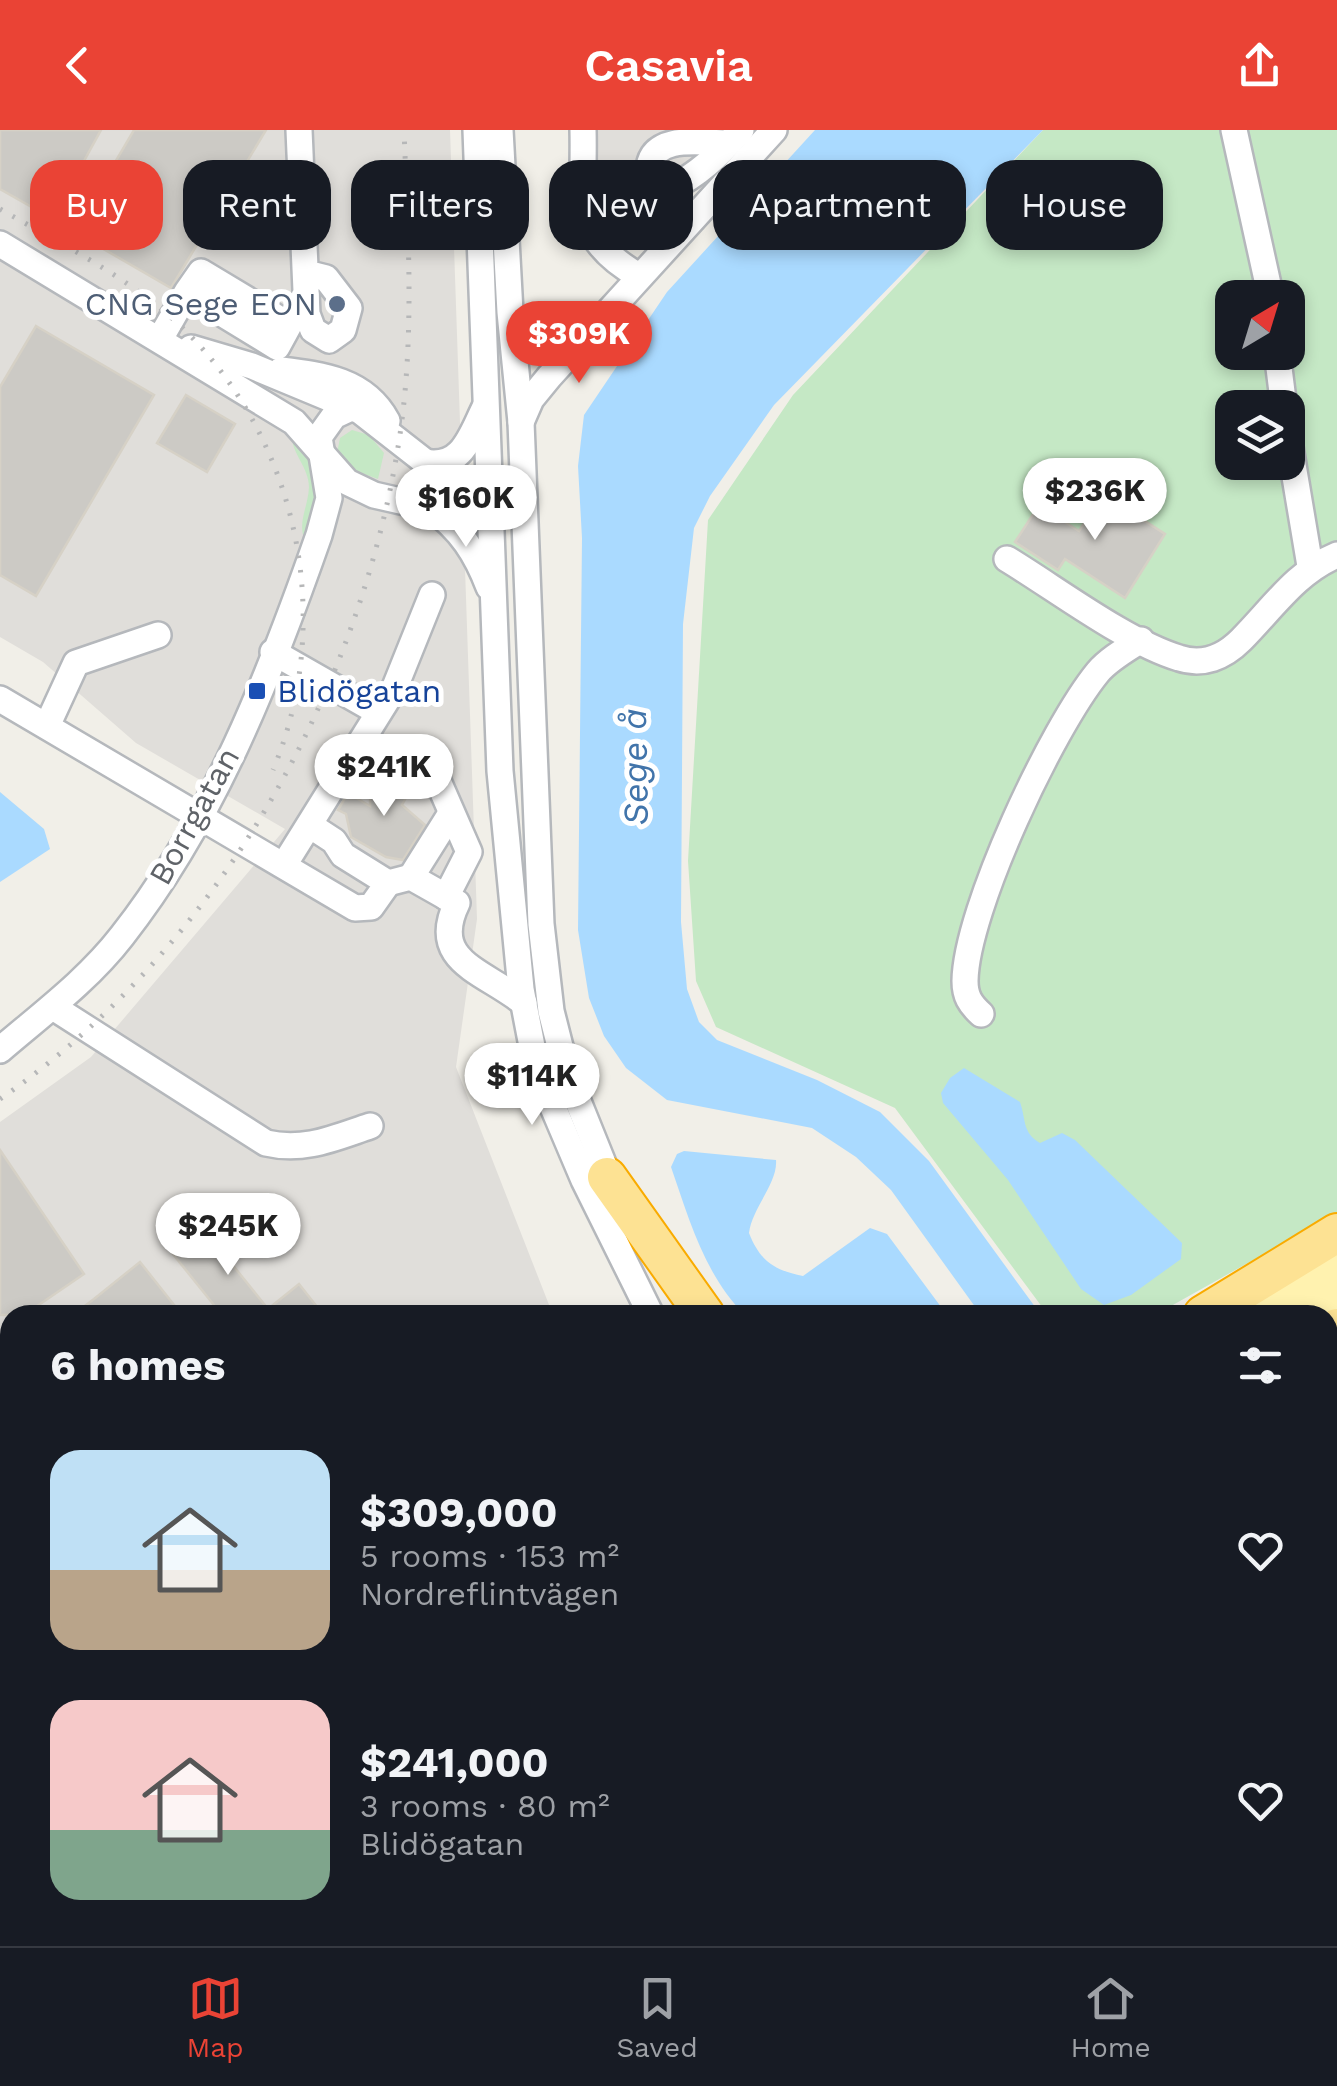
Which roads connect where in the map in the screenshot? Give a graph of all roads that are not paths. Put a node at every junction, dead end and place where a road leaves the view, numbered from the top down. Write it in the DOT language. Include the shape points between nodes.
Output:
graph roads {
  1 [pos="299,130"];
  2 [pos="476,130"];
  3 [pos="500,130"];
  4 [pos="583,130"];
  5 [pos="774,130"];
  6 [pos="1234,130"];
  7 [pos="735,136"];
  8 [pos="584,160"];
  9 [pos="651,160"];
  10 [pos="693,178"];
  11 [pos="0,244"];
  12 [pos="600,250"];
  13 [pos="305,264"];
  14 [pos="639,276"];
  15 [pos="1267,280"];
  16 [pos="224,300"];
  17 [pos="160,339"];
  18 [pos="252,366"];
  19 [pos="487,402"];
  20 [pos="352,408"];
  21 [pos="521,422"];
  22 [pos="395,440"];
  23 [pos="322,456"];
  24 [pos="424,462"];
  25 [pos="1295,480"];
  26 [pos="374,494"];
  27 [pos="523,494"];
  28 [pos="492,495"];
  29 [pos="431,508"];
  30 [pos="319,536"];
  31 [pos="1337,556"];
  32 [pos="1006,559"];
  33 [pos="1310,566"];
  34 [pos="432,595"];
  35 [pos="496,604"];
  36 [pos="158,635"];
  37 [pos="1142,640"];
  38 [pos="273,652"];
  39 [pos="0,699"];
  40 [pos="378,712"];
  41 [pos="47,726"];
  42 [pos="380,771"];
  43 [pos="450,815"];
  44 [pos="201,817"];
  45 [pos="311,826"];
  46 [pos="284,865"];
  47 [pos="399,880"];
  48 [pos="452,900"];
  49 [pos="524,1003"];
  50 [pos="52,1007"];
  51 [pos="980,1014"];
  52 [pos="0,1050"];
  53 [pos="370,1126"];
  54 [pos="608,1177"];
  55 [pos="1337,1234"];
  56 [pos="1337,1266"];
  57 [pos="646,1305"];
  58 [pos="676,1305"];
  59 [pos="698,1305"];
  60 [pos="1220,1305"];
  61 [pos="1269,1305"];
  1 -- 13 [label="street"];
  2 -- 19 [label="street"];
  3 -- 21 [label="street"];
  4 -- 8 [label="street"];
  5 -- 14 [label="street"];
  6 -- 15 [label="street"];
  7 -- 9 [label="street" via="664,144"];
  7 -- 10 [label="street"];
  11 -- 17 [label="street"];
  12 -- 14 [label="street"];
  14 -- 21 [label="street" via="530,399"];
  16 -- 17 [label="street" via="202,272"];
  17 -- 18 [label="street"];
  17 -- 23 [label="street" via="294,422"];
  18 -- 20 [label="street"];
  18 -- 22 [label="street" via="344,382 378,404"];
  19 -- 24 [label="street" via="466,449 450,462"];
  19 -- 28 [label="street"];
  20 -- 22 [label="street"];
  20 -- 23 [label="street" via="324,427"];
  21 -- 27 [label="street"];
  22 -- 24 [label="street"];
  23 -- 26 [label="street" via="347,482"];
  23 -- 30 [label="street, Borrgatan" via="329,498"];
  24 -- 28 [label="street"];
  25 -- 33 [label="street"];
  26 -- 29 [label="street"];
  26 -- 30 [label="street, Borrgatan" via="338,512"];
  27 -- 28 [label="street"];
  27 -- 54 [label="street" via="534,808 551,1011 567,1074"];
  28 -- 29 [label="street" via="468,510"];
  28 -- 35 [label="street"];
  29 -- 35 [label="street" via="477,555"];
  30 -- 38 [label="street, Borrgatan"];
  31 -- 33 [label="street"];
  32 -- 37 [label="street"];
  33 -- 37 [label="street" via="1228,653 1206,661 1180,659"];
  34 -- 40 [label="street"];
  35 -- 49 [label="street" via="500,771"];
  36 -- 41 [label="street" via="76,663"];
  37 -- 51 [label="street" via="1101,669 1078,699 1006,841 965,981 968,1002"];
  38 -- 40 [label="street"];
  38 -- 44 [label="street, Borrgatan"];
  39 -- 41 [label="street"];
  40 -- 45 [label="street"];
  41 -- 44 [label="street"];
  42 -- 43 [label="street" via="394,750 434,774"];
  43 -- 47 [label="street"];
  43 -- 48 [label="street" via="469,852"];
  44 -- 46 [label="street"];
  44 -- 50 [label="street, Borrgatan" via="121,938"];
  45 -- 46 [label="street"];
  45 -- 47 [label="street" via="343,855"];
  46 -- 47 [label="street" via="355,908 371,908"];
  47 -- 48 [label="street"];
  48 -- 49 [label="street" via="446,932 452,950"];
  49 -- 57 [label="street" via="536,1067"];
  50 -- 52 [label="street, Borrgatan"];
  50 -- 53 [label="street" via="266,1143 320,1144"];
  54 -- 58 [label="street"];
  54 -- 59 [label="highway"];
  55 -- 60 [label="highway"];
  56 -- 61 [label="main road"];
}
